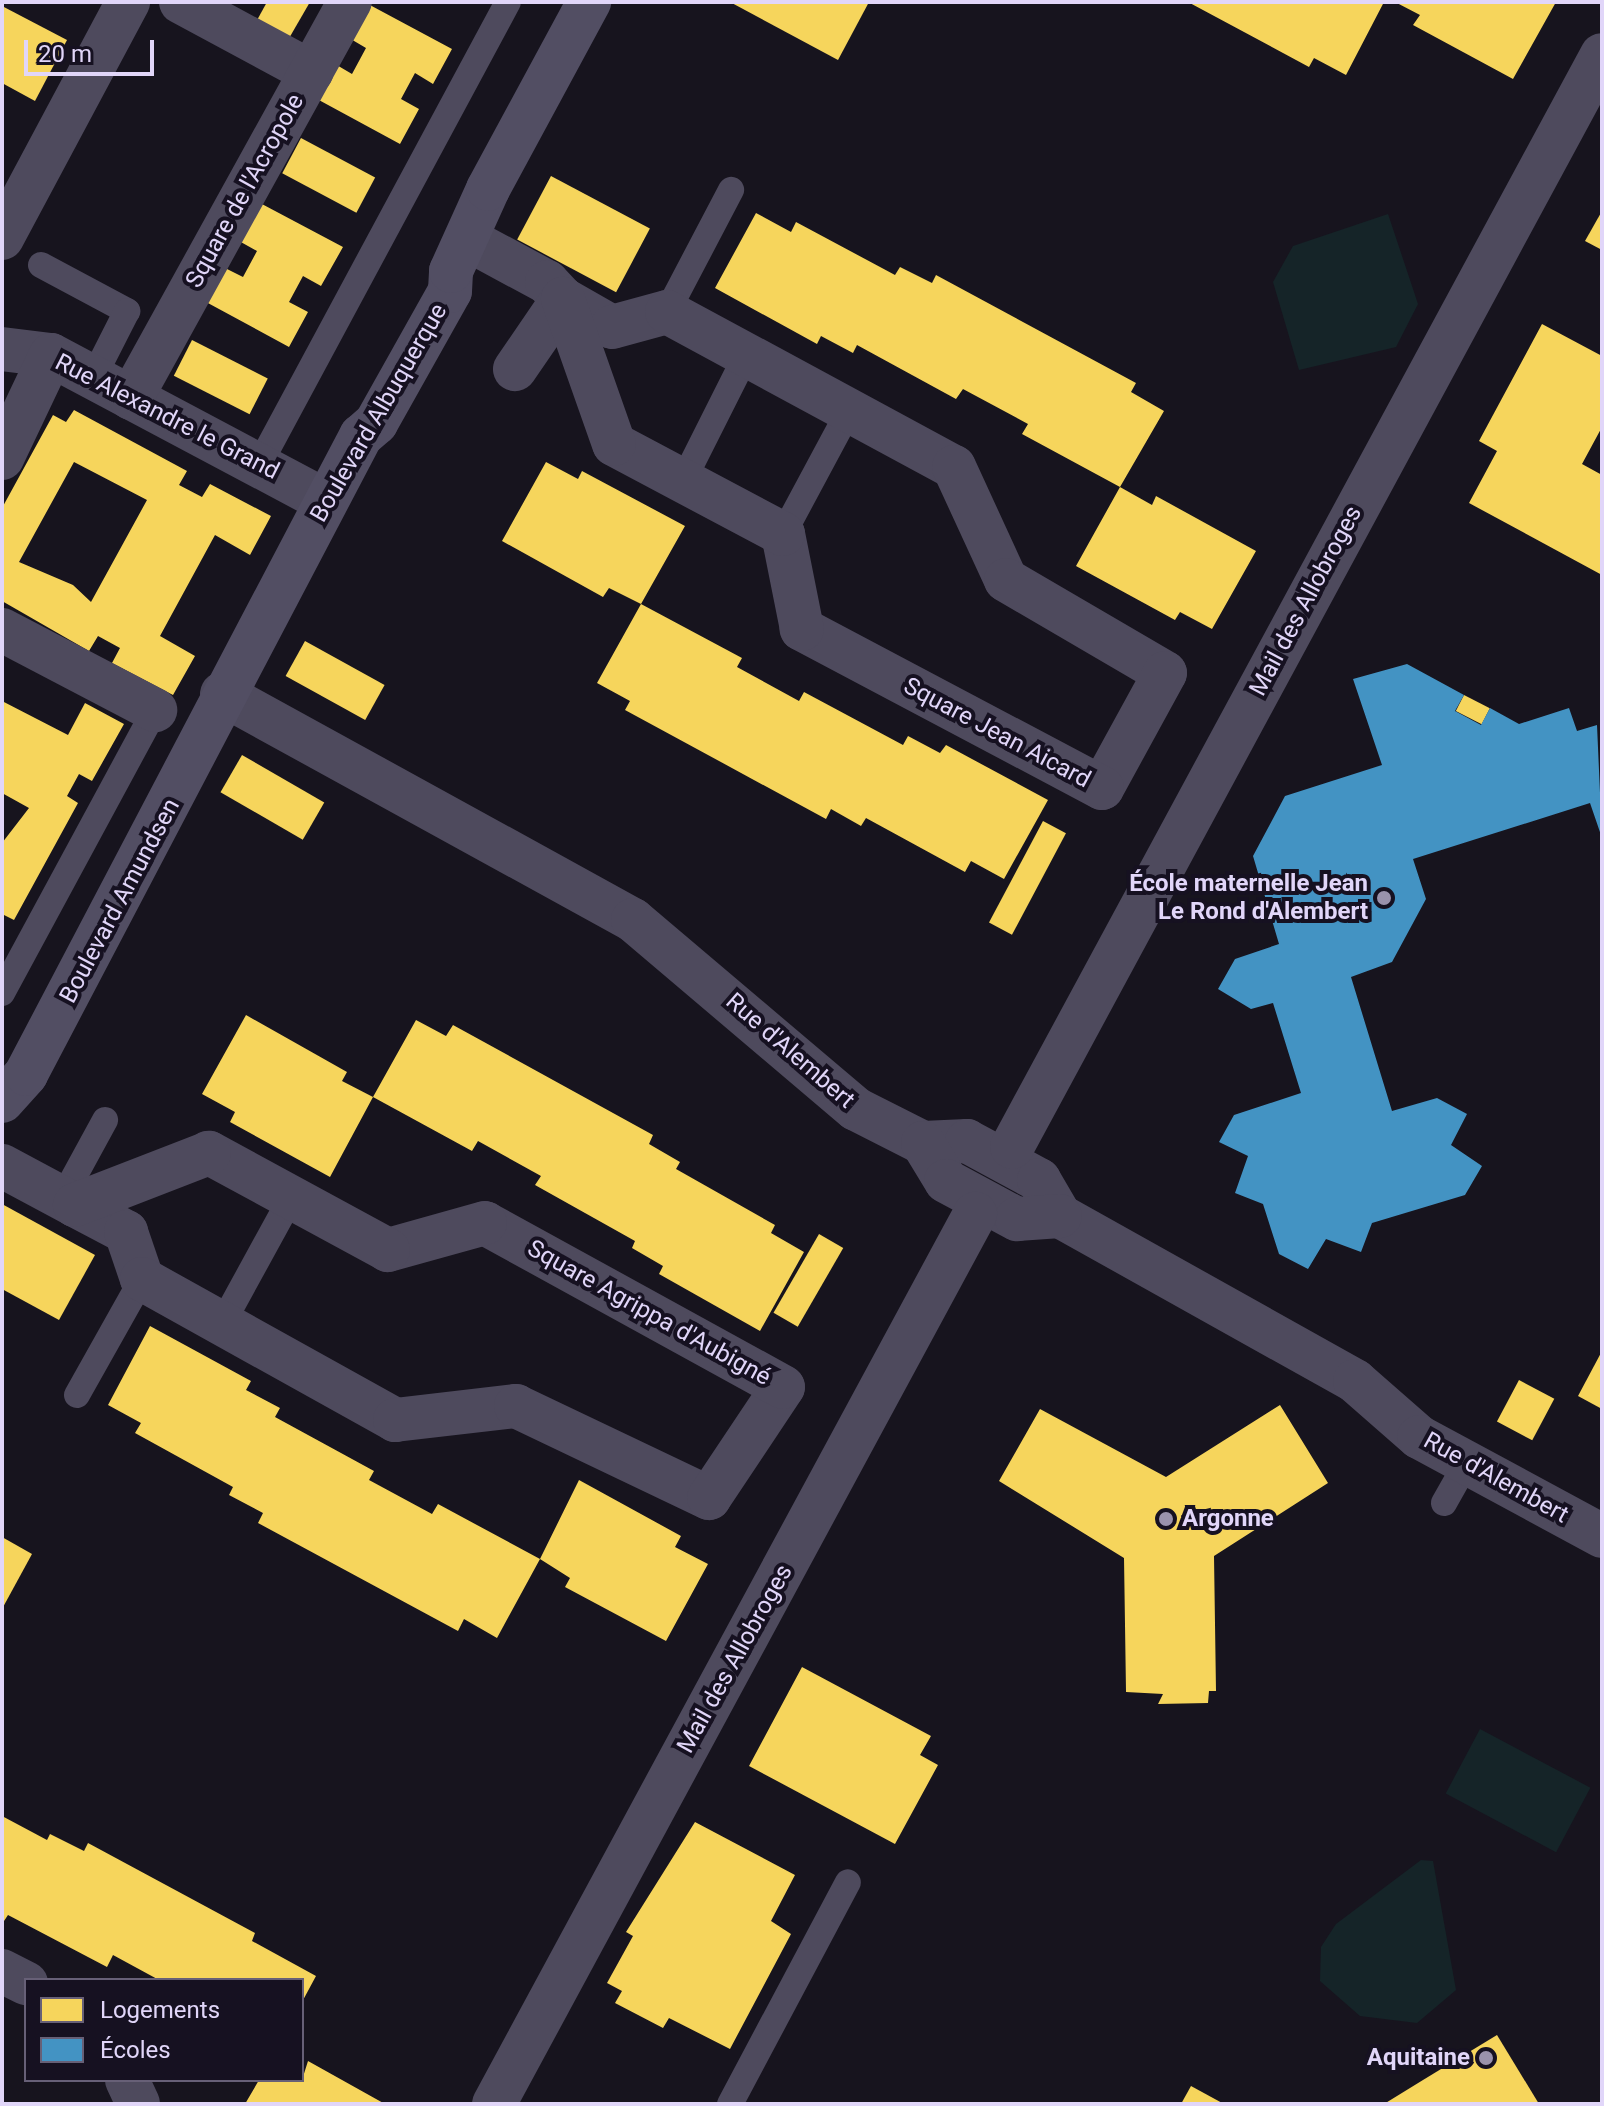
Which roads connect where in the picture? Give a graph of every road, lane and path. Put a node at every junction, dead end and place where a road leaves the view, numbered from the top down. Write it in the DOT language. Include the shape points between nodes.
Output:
graph roads {
  1 [pos="128,2"];
  2 [pos="181,2"];
  3 [pos="350,2"];
  4 [pos="508,2"];
  5 [pos="589,2"];
  6 [pos="1602,55"];
  7 [pos="311,72"];
  8 [pos="731,190"];
  9 [pos="2,238"];
  10 [pos="467,239"];
  11 [pos="41,265"];
  12 [pos="563,299"];
  13 [pos="667,312"];
  14 [pos="2,349"];
  15 [pos="747,354"];
  16 [pos="51,355"];
  17 [pos="515,369"];
  18 [pos="93,378"];
  19 [pos="131,398"];
  20 [pos="849,411"];
  21 [pos="2,458"];
  22 [pos="260,463"];
  23 [pos="683,481"];
  24 [pos="326,501"];
  25 [pos="783,534"];
  26 [pos="2,630"];
  27 [pos="222,694"];
  28 [pos="155,710"];
  29 [pos="2,993"];
  30 [pos="2,1101"];
  31 [pos="105,1120"];
  32 [pos="1012,1147"];
  33 [pos="2,1166"];
  34 [pos="291,1198"];
  35 [pos="68,1202"];
  36 [pos="975,1214"];
  37 [pos="142,1279"];
  38 [pos="222,1324"];
  39 [pos="77,1395"];
  40 [pos="1466,1464"];
  41 [pos="1444,1503"];
  42 [pos="1602,1536"];
  43 [pos="848,1882"];
  44 [pos="2,1971"];
  45 [pos="24,1982"];
  46 [pos="128,2082"];
  47 [pos="138,2104"];
  48 [pos="494,2104"];
  49 [pos="730,2104"];
  1 -- 9 [label="street"];
  2 -- 7 [label="street, Square de l'Acropole"];
  3 -- 7 [label="street"];
  4 -- 22 [label="lane"];
  5 -- 10 [label="street, Boulevard Albuquerque"];
  6 -- 32 [label="street, Mail des Allobroges"];
  7 -- 19 [label="street, Square de l'Acropole"];
  8 -- 13 [label="lane"];
  10 -- 12 [label="street" via="547,282"];
  10 -- 24 [label="street, Boulevard Albuquerque" via="451,271 450,291"];
  11 -- 18 [label="lane" via="127,311"];
  12 -- 13 [label="street" via="612,327"];
  12 -- 17 [label="street"];
  12 -- 23 [label="street" via="614,444"];
  13 -- 15 [label="street, Square Jean Aicard"];
  14 -- 16 [label="street, Rue Alexandre le Grand"];
  15 -- 20 [label="street, Square Jean Aicard"];
  15 -- 23 [label="lane"];
  16 -- 18 [label="street, Rue Alexandre le Grand"];
  16 -- 21 [label="street"];
  18 -- 19 [label="street, Rue Alexandre le Grand"];
  19 -- 22 [label="street, Rue Alexandre le Grand"];
  20 -- 25 [label="lane"];
  20 -- 25 [label="street, Square Jean Aicard" via="954,467 1006,580 1165,673 1102,788 802,629"];
  22 -- 24 [label="street, Rue Alexandre le Grand"];
  23 -- 25 [label="street"];
  24 -- 27 [label="street, Boulevard Albuquerque"];
  26 -- 28 [label="street"];
  27 -- 30 [label="street, Boulevard Amundsen" via="170,809 26,1074"];
  27 -- 40 [label="street, Rue d'Alembert" via="633,920 856,1109 923,1143 967,1141 1028,1173 1060,1216 1355,1381 1419,1437"];
  28 -- 29 [label="lane"];
  31 -- 35 [label="lane"];
  33 -- 35 [label="street"];
  34 -- 35 [label="street, Square Agrippa d'Aubigné" via="209,1153"];
  34 -- 38 [label="lane"];
  34 -- 38 [label="street, Square Agrippa d'Aubigné" via="384,1258 485,1223 783,1387 709,1498 516,1406 395,1420"];
  35 -- 37 [label="street" via="126,1232"];
  36 -- 48 [label="street, Mail des Allobroges"];
  37 -- 38 [label="street, Square Agrippa d'Aubigné"];
  37 -- 39 [label="lane"];
  40 -- 41 [label="lane"];
  40 -- 42 [label="street, Rue d'Alembert"];
  43 -- 49 [label="lane"];
  44 -- 45 [label="street"];
  46 -- 47 [label="street"];
}
